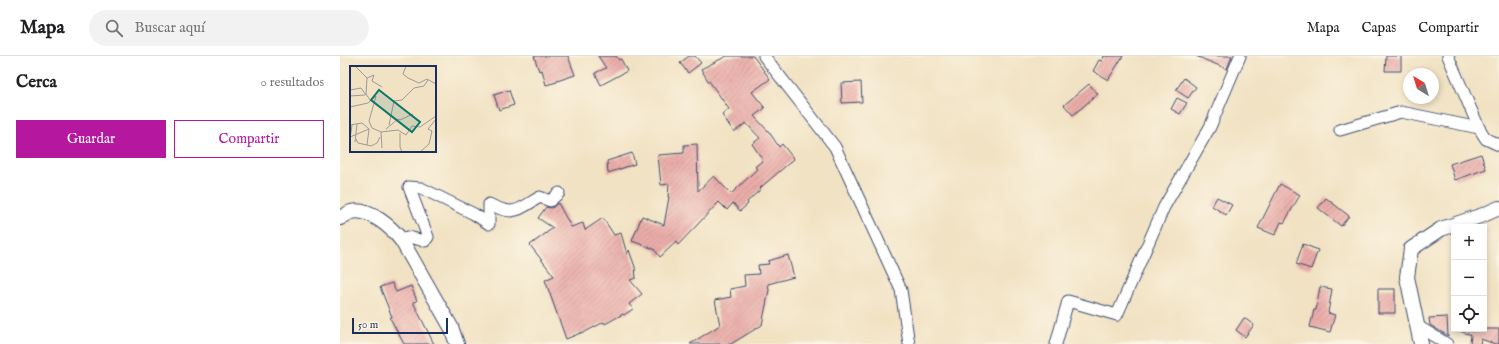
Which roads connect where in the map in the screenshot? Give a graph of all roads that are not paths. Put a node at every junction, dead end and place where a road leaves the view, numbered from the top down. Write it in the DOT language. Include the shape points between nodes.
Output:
graph roads {
  1 [pos="764,56"];
  2 [pos="1240,56"];
  3 [pos="1448,56"];
  4 [pos="1479,128"];
  5 [pos="1340,130"];
  6 [pos="1499,145"];
  7 [pos="559,193"];
  8 [pos="1499,208"];
  9 [pos="340,218"];
  10 [pos="402,240"];
  11 [pos="1416,324"];
  12 [pos="457,344"];
  13 [pos="909,344"];
  14 [pos="1056,344"];
  15 [pos="1421,344"];
  16 [pos="1447,344"];
  1 -- 13 [label="street" via="835,147 901,290"];
  2 -- 14 [label="street" via="1210,127 1164,207 1116,315 1068,301"];
  3 -- 4 [label="street"];
  4 -- 5 [label="street" via="1401,112"];
  4 -- 6 [label="street" via="1486,139"];
  7 -- 10 [label="street" via="550,201 540,197 513,212 489,204 489,224 421,188 409,187 428,237 425,241 408,237"];
  8 -- 11 [label="street" via="1441,229 1411,249 1407,277"];
  9 -- 10 [label="street" via="352,212 368,213 392,228"];
  10 -- 12 [label="street" via="452,327"];
  11 -- 15 [label="street"];
  11 -- 16 [label="street"];
}
